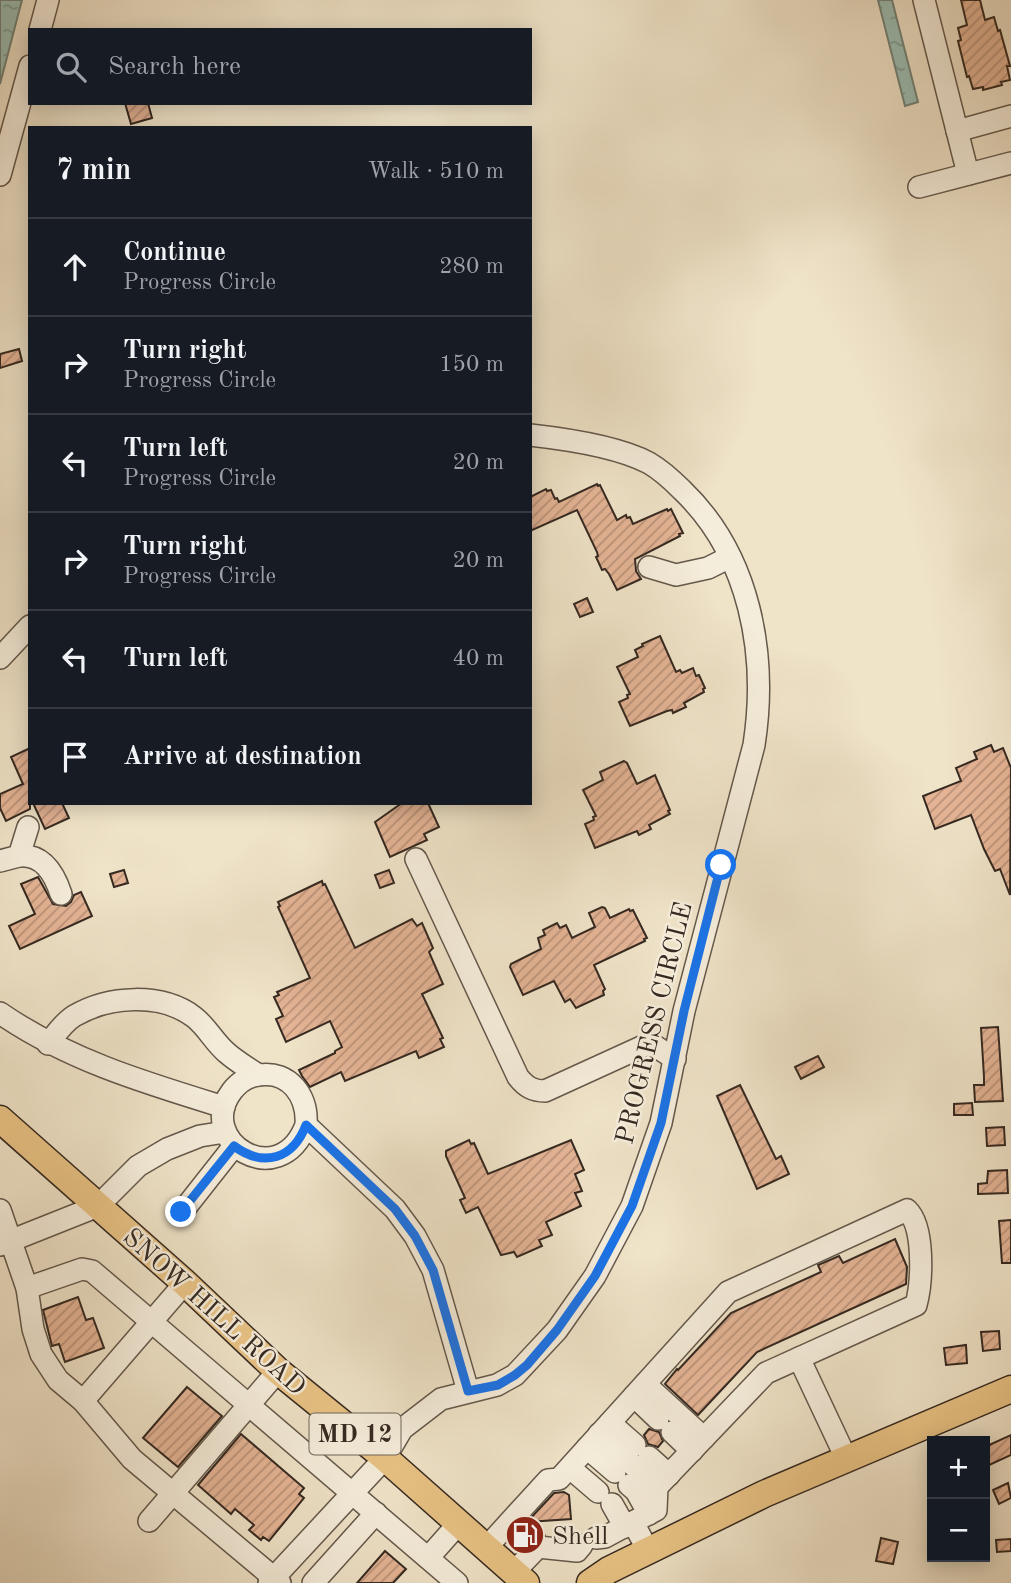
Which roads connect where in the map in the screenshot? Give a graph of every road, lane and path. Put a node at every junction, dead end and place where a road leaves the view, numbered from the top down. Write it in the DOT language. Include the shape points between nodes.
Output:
graph roads {
  1 [pos="48,0"];
  2 [pos="924,0"];
  3 [pos="41,28"];
  4 [pos="28,73"];
  5 [pos="1011,116"];
  6 [pos="957,131"];
  7 [pos="1011,163"];
  8 [pos="968,174"];
  9 [pos="0,175"];
  10 [pos="919,187"];
  11 [pos="532,435"];
  12 [pos="730,557"];
  13 [pos="649,567"];
  14 [pos="28,628"];
  15 [pos="0,658"];
  16 [pos="28,827"];
  17 [pos="10,859"];
  18 [pos="416,859"];
  19 [pos="61,894"];
  20 [pos="0,1013"];
  21 [pos="48,1044"];
  22 [pos="674,1059"];
  23 [pos="258,1075"];
  24 [pos="224,1107"];
  25 [pos="0,1119"];
  26 [pos="306,1125"];
  27 [pos="230,1139"];
  28 [pos="98,1206"];
  29 [pos="0,1210"];
  30 [pos="181,1212"];
  31 [pos="5,1243"];
  32 [pos="184,1283"];
  33 [pos="27,1288"];
  34 [pos="152,1322"];
  35 [pos="799,1358"];
  36 [pos="278,1371"];
  37 [pos="1011,1388"];
  38 [pos="639,1390"];
  39 [pos="468,1391"];
  40 [pos="83,1401"];
  41 [pos="250,1405"];
  42 [pos="599,1435"];
  43 [pos="698,1444"];
  44 [pos="385,1458"];
  45 [pos="846,1458"];
  46 [pos="569,1468"];
  47 [pos="663,1481"];
  48 [pos="353,1493"];
  49 [pos="173,1494"];
  50 [pos="376,1513"];
  51 [pos="149,1521"];
  52 [pos="459,1524"];
  53 [pos="524,1533"];
  54 [pos="611,1534"];
  55 [pos="486,1548"];
  56 [pos="624,1566"];
  57 [pos="439,1573"];
  58 [pos="520,1578"];
  59 [pos="274,1581"];
  60 [pos="313,1583"];
  1 -- 3 [label="street"];
  2 -- 6 [label="street"];
  4 -- 9 [label="street"];
  5 -- 6 [label="street"];
  6 -- 8 [label="street"];
  7 -- 8 [label="street"];
  8 -- 10 [label="street"];
  11 -- 12 [label="street, PROGRESS CIRCLE" via="564,439 648,463 699,506"];
  12 -- 13 [label="street" via="676,575"];
  12 -- 22 [label="street, PROGRESS CIRCLE" via="752,617 758,714"];
  14 -- 15 [label="street"];
  16 -- 17 [label="street"];
  17 -- 19 [label="street" via="29,855 46,865"];
  18 -- 22 [label="street" via="524,1085 545,1091 648,1044"];
  20 -- 21 [label="street"];
  21 -- 23 [label="street" via="61,1027 89,1009 147,999 193,1016 225,1052"];
  21 -- 24 [label="street" via="79,1059"];
  22 -- 39 [label="street, PROGRESS CIRCLE" via="661,1123 632,1206 595,1276 527,1365 498,1385"];
  23 -- 24 [label="street" via="236,1086"];
  23 -- 26 [label="street" via="285,1079 295,1087 307,1111"];
  24 -- 27 [label="street"];
  25 -- 28 [label="main road, SNOW HILL ROAD / MD 12"];
  26 -- 27 [label="street" via="293,1147 270,1158 245,1153"];
  26 -- 39 [label="street" via="395,1209 415,1236 433,1270"];
  27 -- 28 [label="street" via="200,1136 152,1157"];
  27 -- 30 [label="street"];
  28 -- 31 [label="street"];
  28 -- 32 [label="main road, SNOW HILL ROAD / MD 12"];
  29 -- 31 [label="street"];
  31 -- 33 [label="street"];
  32 -- 34 [label="street"];
  32 -- 36 [label="main road, SNOW HILL ROAD / MD 12"];
  33 -- 34 [label="street" via="82,1269 92,1270"];
  33 -- 40 [label="street" via="41,1354 58,1380"];
  34 -- 40 [label="street"];
  34 -- 41 [label="street"];
  35 -- 38 [label="street" via="916,1305 921,1288 918,1234 911,1213 907,1210 728,1292"];
  35 -- 43 [label="street" via="766,1373"];
  35 -- 45 [label="street"];
  36 -- 41 [label="street"];
  36 -- 44 [label="main road, SNOW HILL ROAD / MD 12"];
  37 -- 45 [label="main road"];
  38 -- 42 [label="street"];
  38 -- 43 [label="street"];
  38 -- 43 [label="street" via="665,1425"];
  39 -- 44 [label="street, PROGRESS CIRCLE" via="441,1399 419,1413 402,1429"];
  40 -- 49 [label="street" via="132,1459"];
  41 -- 48 [label="street"];
  41 -- 49 [label="street"];
  42 -- 46 [label="street"];
  42 -- 47 [label="street"];
  42 -- 47 [label="street" via="642,1451"];
  42 -- 54 [label="street" via="622,1478 636,1491"];
  43 -- 47 [label="street"];
  44 -- 48 [label="street, PROGRESS CIRCLE"];
  44 -- 52 [label="main road, SNOW HILL ROAD / MD 12"];
  45 -- 56 [label="main road" via="764,1493"];
  46 -- 53 [label="street" via="559,1479 548,1480"];
  46 -- 54 [label="street" via="605,1498"];
  47 -- 54 [label="street"];
  48 -- 50 [label="street"];
  48 -- 59 [label="street, PROGRESS CIRCLE"];
  49 -- 51 [label="street"];
  49 -- 59 [label="street"];
  50 -- 57 [label="street"];
  50 -- 60 [label="street"];
  52 -- 55 [label="main road, SNOW HILL ROAD / MD 12"];
  52 -- 57 [label="street"];
  53 -- 54 [label="street"];
  53 -- 55 [label="street"];
  53 -- 58 [label="street"];
  54 -- 56 [label="street"];
  54 -- 56 [label="street"];
  54 -- 56 [label="street"];
  55 -- 58 [label="main road, SNOW HILL ROAD / MD 12"];
}
